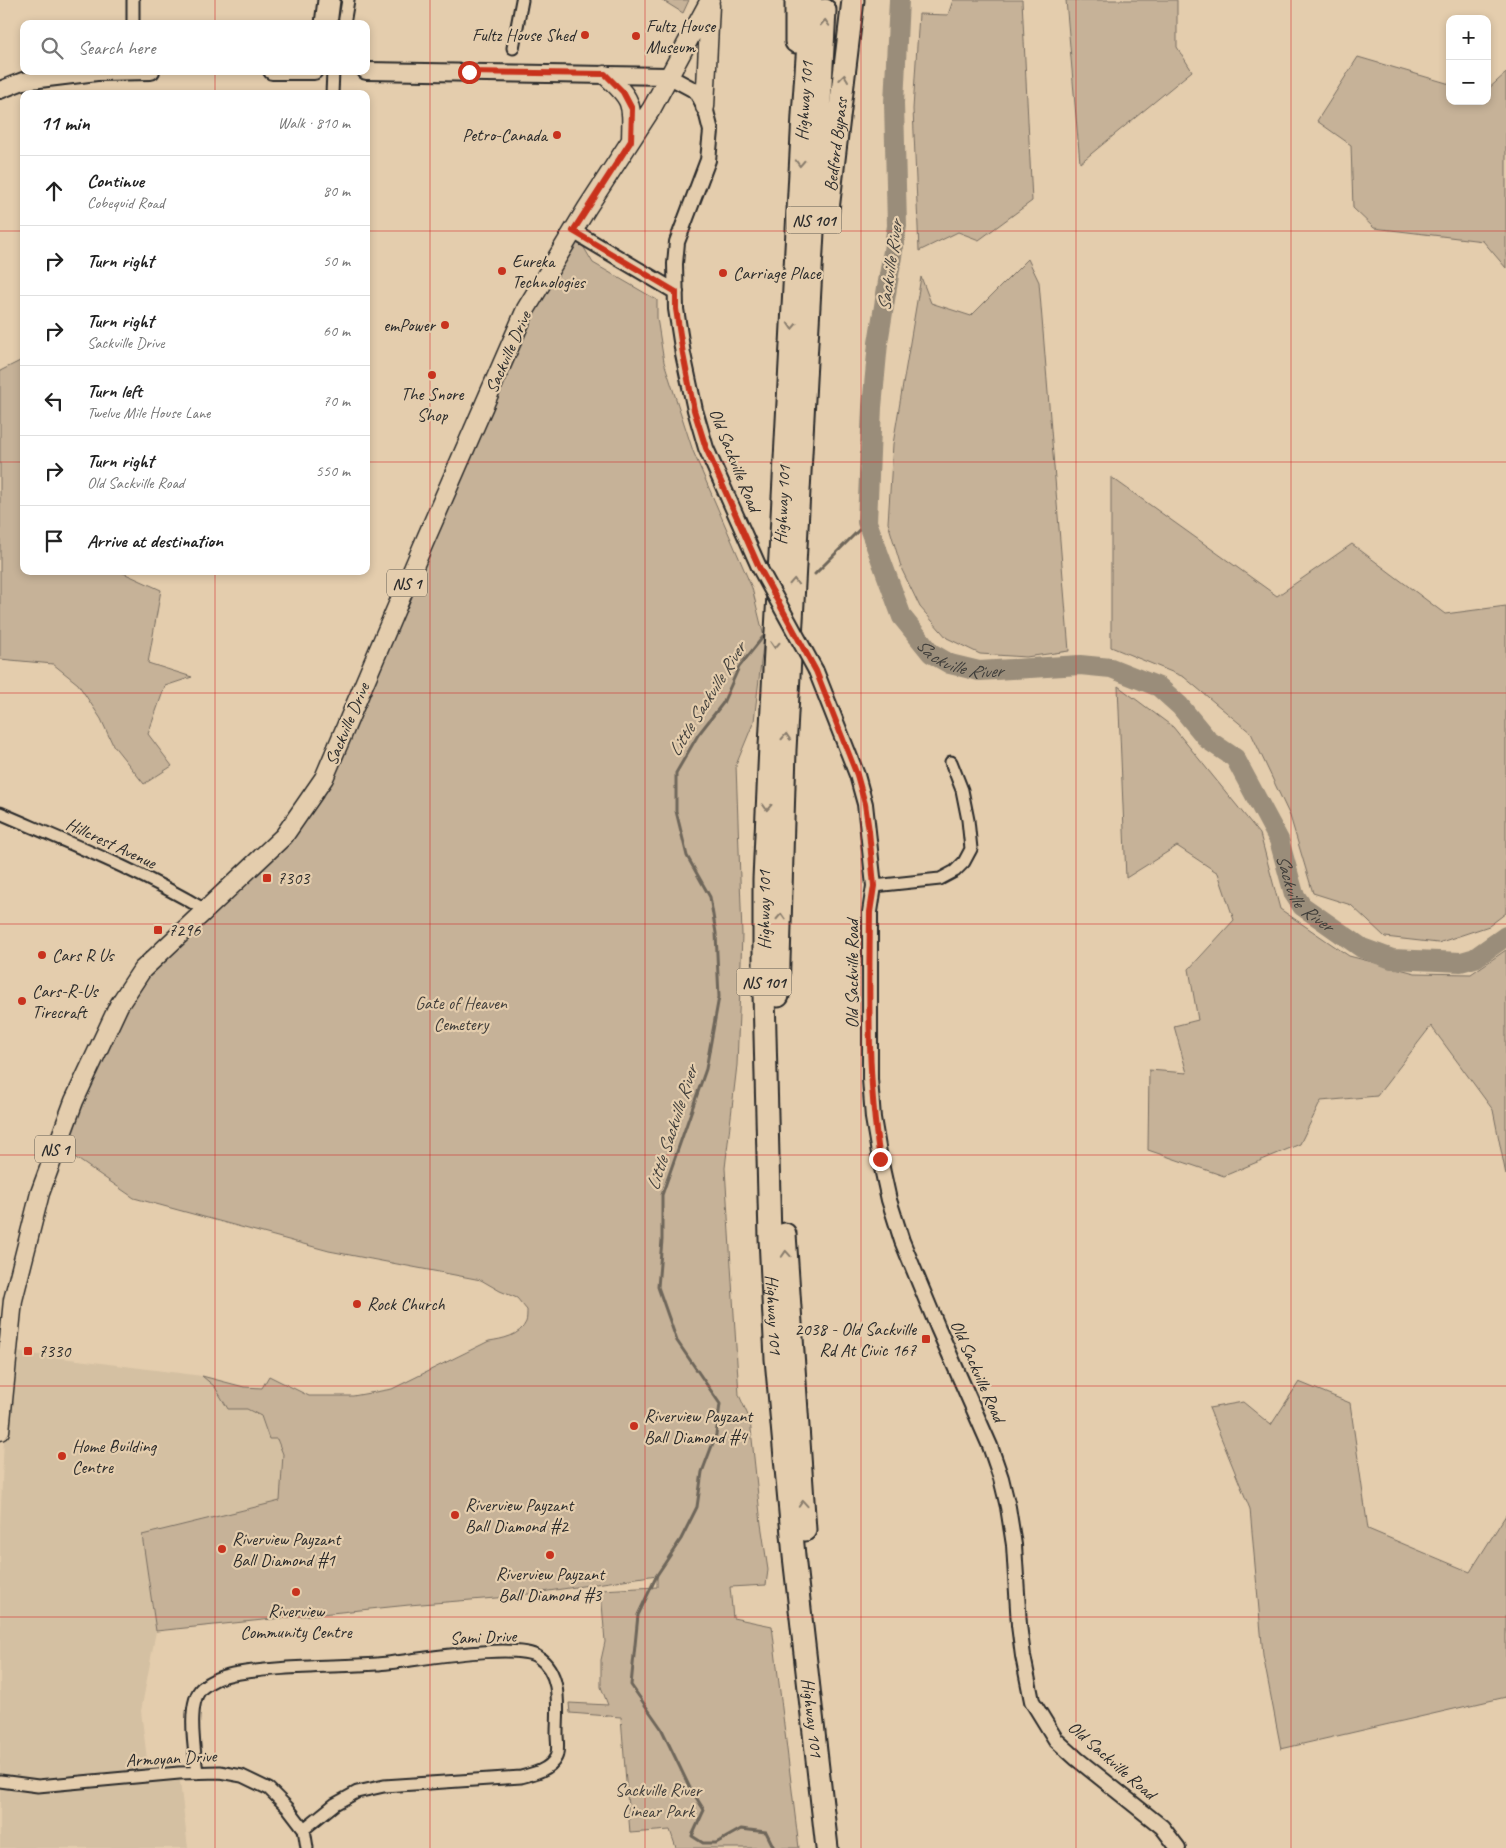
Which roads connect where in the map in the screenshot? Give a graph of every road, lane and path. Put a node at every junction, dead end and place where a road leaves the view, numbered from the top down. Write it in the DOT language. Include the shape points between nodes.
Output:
graph roads {
  1 [pos="133,0"];
  2 [pos="329,0"];
  3 [pos="337,0"];
  4 [pos="348,0"];
  5 [pos="522,0"];
  6 [pos="710,0"];
  7 [pos="796,0"];
  8 [pos="811,0"];
  9 [pos="826,0"];
  10 [pos="853,0"];
  11 [pos="133,20"];
  12 [pos="326,20"];
  13 [pos="334,20"];
  14 [pos="345,20"];
  15 [pos="513,48"];
  16 [pos="370,71"];
  17 [pos="605,74"];
  18 [pos="72,75"];
  19 [pos="333,75"];
  20 [pos="668,76"];
  21 [pos="0,90"];
  22 [pos="332,90"];
  23 [pos="705,107"];
  24 [pos="803,115"];
  25 [pos="631,141"];
  26 [pos="573,231"];
  27 [pos="676,292"];
  28 [pos="801,439"];
  29 [pos="951,762"];
  30 [pos="0,813"];
  31 [pos="874,886"];
  32 [pos="205,910"];
  33 [pos="0,1430"];
  34 [pos="197,1773"];
  35 [pos="0,1781"];
  36 [pos="304,1829"];
  37 [pos="307,1848"];
  38 [pos="827,1848"];
  39 [pos="841,1848"];
  40 [pos="1178,1848"];
  1 -- 11 [label="street"];
  2 -- 12 [label="highway"];
  3 -- 13 [label="street"];
  4 -- 14 [label="street"];
  5 -- 15 [label="street"];
  6 -- 20 [label="main road, Sackville Drive / NS 1"];
  6 -- 23 [label="main road"];
  7 -- 24 [label="highway, Bedford Bypass" via="797,73"];
  8 -- 24 [label="highway, Highway 101 / NS 101"];
  28 -- 9 [label="highway, Highway 101 / NS 101, one-way"];
  28 -- 10 [label="highway, Bedford Bypass, one-way"];
  16 -- 17 [label="main road"];
  17 -- 20 [label="main road"];
  17 -- 25 [label="main road" via="623,92 632,109"];
  18 -- 21 [label="main road" via="23,81"];
  19 -- 22 [label="street"];
  20 -- 23 [label="street, Old Sackville Road" via="696,91"];
  20 -- 25 [label="main road, Sackville Drive / NS 1"];
  23 -- 27 [label="street, Old Sackville Road" via="711,141 708,160 678,242"];
  24 -- 38 [label="highway, Highway 101 / NS 101, one-way" via="764,879 764,994 776,1359 793,1547"];
  25 -- 26 [label="main road, Sackville Drive / NS 1"];
  26 -- 27 [label="street"];
  26 -- 32 [label="main road, Sackville Drive / NS 1" via="515,332 324,778 284,836"];
  27 -- 31 [label="street, Old Sackville Road, bridge" via="694,410 706,448 759,567 816,671 857,775 865,804"];
  39 -- 28 [label="highway, Highway 101 / NS 101, one-way" via="808,1558 793,1363 785,1240 778,1012 785,750"];
  29 -- 31 [label="street" via="962,790 968,820 971,849 964,862 940,879"];
  30 -- 32 [label="street, Hillcrest Avenue" via="81,848"];
  31 -- 40 [label="street, Old Sackville Road" via="870,912 870,1079 880,1159 902,1241 1001,1478 1014,1545 1019,1625 1032,1701 1056,1740 1162,1827"];
  32 -- 33 [label="main road, Sackville Drive / NS 1" via="142,970 119,1005 57,1145 38,1202 13,1300"];
  34 -- 35 [label="street, Armoyan Drive" via="38,1786"];
  34 -- 36 [label="street, Armoyan Drive" via="220,1772 242,1776 269,1788"];
  34 -- 36 [label="street, Sami Drive" via="193,1707 200,1689 232,1674 518,1651 537,1656 551,1670 558,1692 556,1756 548,1766 521,1777 384,1786 358,1792 335,1804"];
  36 -- 37 [label="street, Armoyan Drive"];
}
